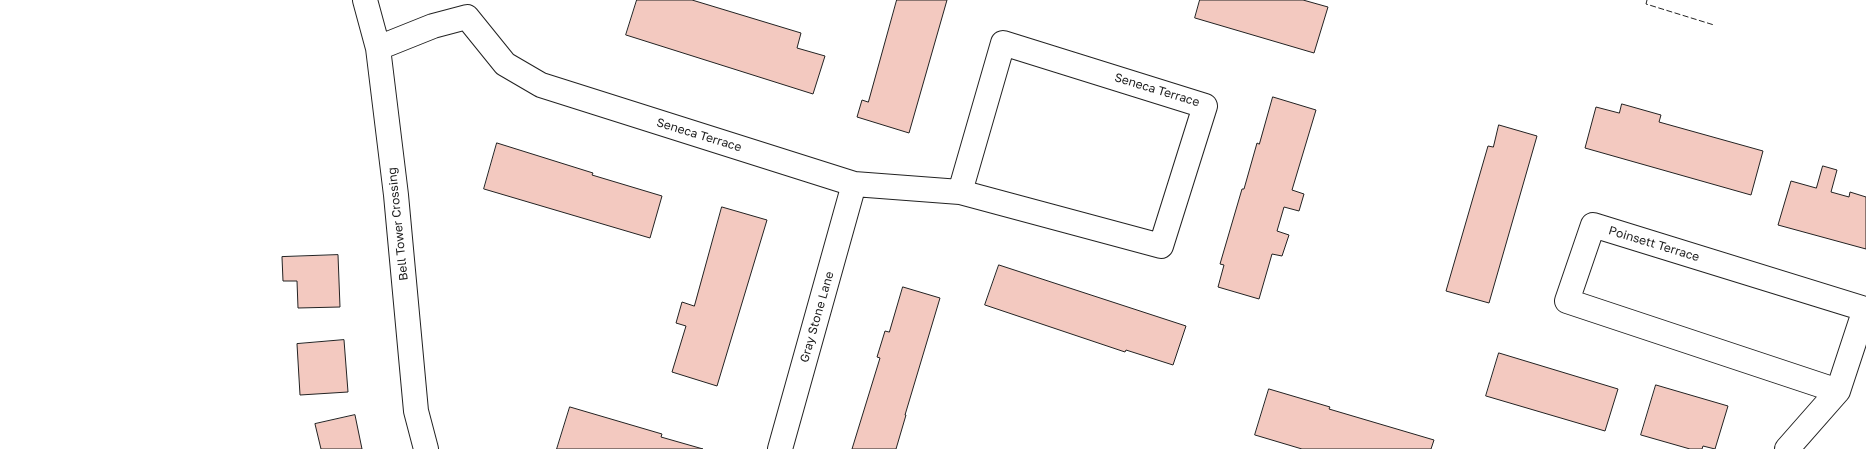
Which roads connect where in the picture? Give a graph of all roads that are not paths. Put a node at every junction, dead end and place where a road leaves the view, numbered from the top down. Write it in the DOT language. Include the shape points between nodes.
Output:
graph roads {
  1 [pos="365,0"];
  2 [pos="469,8"];
  3 [pos="378,48"];
  4 [pos="854,184"];
  5 [pos="960,192"];
  6 [pos="1838,391"];
  7 [pos="426,449"];
  8 [pos="780,449"];
  9 [pos="1787,449"];
  1 -- 3 [label="street, Bell Tower Crossing"];
  2 -- 3 [label="street, Seneca Terrace"];
  2 -- 4 [label="street, Seneca Terrace" via="505,64 540,85"];
  3 -- 7 [label="street, Bell Tower Crossing" via="396,195 416,411"];
  4 -- 5 [label="street, Seneca Terrace"];
  4 -- 8 [label="street, Gray Stone Lane"];
  5 -- 5 [label="street, Seneca Terrace" via="1161,246 1205,106 1003,43"];
  6 -- 6 [label="street, Poinsett Terrace" via="1567,301 1594,225 1866,309"];
  6 -- 9 [label="street, Poinsett Terrace"];
}
